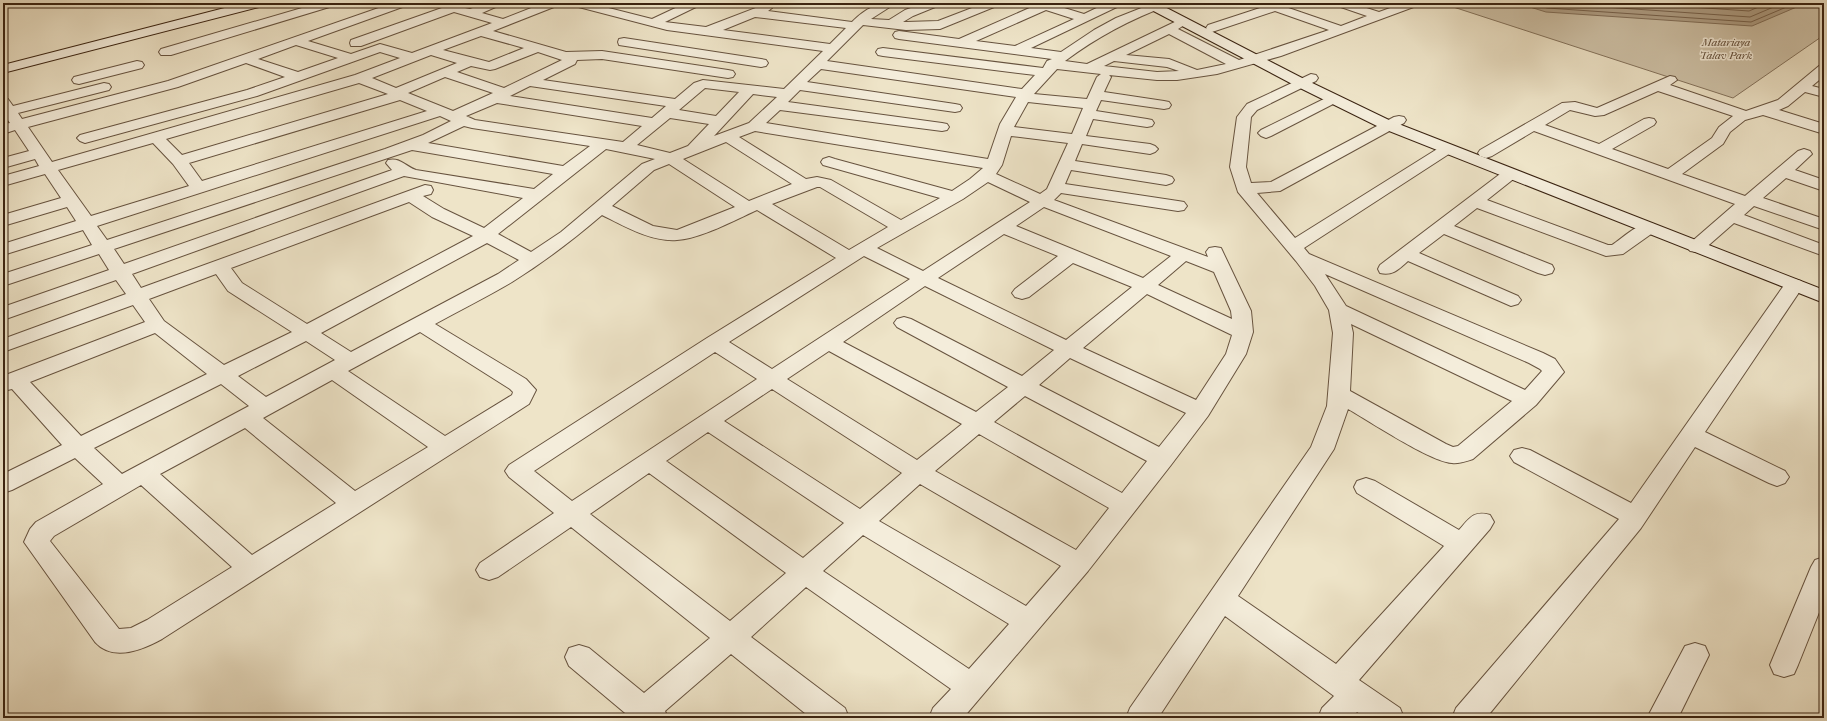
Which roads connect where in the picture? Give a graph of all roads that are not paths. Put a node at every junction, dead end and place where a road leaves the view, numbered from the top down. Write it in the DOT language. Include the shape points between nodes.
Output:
graph roads {
  1 [pos="243,3"];
  2 [pos="259,3"];
  3 [pos="332,3"];
  4 [pos="404,3"];
  5 [pos="496,3"];
  6 [pos="555,3"];
  7 [pos="575,3"];
  8 [pos="612,3"];
  9 [pos="778,3"];
  10 [pos="936,3"];
  11 [pos="995,3"];
  12 [pos="1117,3"];
  13 [pos="1263,3"];
  14 [pos="1339,3"];
  15 [pos="687,4"];
  16 [pos="1041,4"];
  17 [pos="1158,4"];
  18 [pos="1406,4"];
  19 [pos="882,5"];
  20 [pos="1300,6"];
  21 [pos="469,8"];
  22 [pos="597,9"];
  23 [pos="1281,9"];
  24 [pos="752,13"];
  25 [pos="372,14"];
  26 [pos="1379,16"];
  27 [pos="1084,18"];
  28 [pos="1183,22"];
  29 [pos="505,23"];
  30 [pos="653,23"];
  31 [pos="858,23"];
  32 [pos="407,25"];
  33 [pos="901,25"];
  34 [pos="666,26"];
  35 [pos="1212,28"];
  36 [pos="1168,29"];
  37 [pos="1341,30"];
  38 [pos="481,32"];
  39 [pos="705,32"];
  40 [pos="460,40"];
  41 [pos="947,40"];
  42 [pos="295,41"];
  43 [pos="624,42"];
  44 [pos="783,42"];
  45 [pos="962,42"];
  46 [pos="1000,47"];
  47 [pos="537,48"];
  48 [pos="833,48"];
  49 [pos="1019,50"];
  50 [pos="431,51"];
  51 [pos="166,52"];
  52 [pos="331,52"];
  53 [pos="884,52"];
  54 [pos="594,54"];
  55 [pos="566,56"];
  56 [pos="1111,57"];
  57 [pos="244,58"];
  58 [pos="350,58"];
  59 [pos="413,58"];
  60 [pos="933,58"];
  61 [pos="1263,58"];
  62 [pos="470,62"];
  63 [pos="761,63"];
  64 [pos="3,64"];
  65 [pos="817,64"];
  66 [pos="1053,64"];
  67 [pos="137,65"];
  68 [pos="987,65"];
  69 [pos="1238,65"];
  70 [pos="3,69"];
  71 [pos="1823,70"];
  72 [pos="867,71"];
  73 [pos="750,72"];
  74 [pos="445,73"];
  75 [pos="1195,74"];
  76 [pos="298,77"];
  77 [pos="360,78"];
  78 [pos="918,79"];
  79 [pos="209,81"];
  80 [pos="1306,81"];
  81 [pos="126,82"];
  82 [pos="529,82"];
  83 [pos="971,86"];
  84 [pos="734,87"];
  85 [pos="1802,87"];
  86 [pos="750,89"];
  87 [pos="1093,92"];
  88 [pos="1824,93"];
  89 [pos="398,94"];
  90 [pos="787,95"];
  91 [pos="501,96"];
  92 [pos="1024,96"];
  93 [pos="233,98"];
  94 [pos="1332,99"];
  95 [pos="1164,105"];
  96 [pos="956,108"];
  97 [pos="672,109"];
  98 [pos="1762,110"];
  99 [pos="8,113"];
  100 [pos="1745,115"];
  101 [pos="452,116"];
  102 [pos="1649,122"];
  103 [pos="654,123"];
  104 [pos="1147,123"];
  105 [pos="1394,123"];
  106 [pos="73,126"];
  107 [pos="754,126"];
  108 [pos="1533,126"];
  109 [pos="724,129"];
  110 [pos="1824,129"];
  111 [pos="1005,131"];
  112 [pos="1266,133"];
  113 [pos="156,136"];
  114 [pos="1077,139"];
  115 [pos="932,141"];
  116 [pos="602,144"];
  117 [pos="412,145"];
  118 [pos="626,147"];
  119 [pos="1150,149"];
  120 [pos="1447,150"];
  121 [pos="1600,150"];
  122 [pos="100,153"];
  123 [pos="1486,153"];
  124 [pos="384,154"];
  125 [pos="1804,154"];
  126 [pos="670,158"];
  127 [pos="44,160"];
  128 [pos="179,161"];
  129 [pos="829,162"];
  130 [pos="3,163"];
  131 [pos="1066,164"];
  132 [pos="990,170"];
  133 [pos="404,171"];
  134 [pos="568,172"];
  135 [pos="1784,172"];
  136 [pos="1510,174"];
  137 [pos="1670,175"];
  138 [pos="1166,180"];
  139 [pos="3,181"];
  140 [pos="804,185"];
  141 [pos="1824,186"];
  142 [pos="1056,187"];
  143 [pos="199,188"];
  144 [pos="1244,188"];
  145 [pos="538,195"];
  146 [pos="954,197"];
  147 [pos="72,200"];
  148 [pos="1042,201"];
  149 [pos="1475,201"];
  150 [pos="1750,202"];
  151 [pos="753,206"];
  152 [pos="1178,206"];
  153 [pos="600,207"];
  154 [pos="1732,216"];
  155 [pos="3,221"];
  156 [pos="88,224"];
  157 [pos="1824,225"];
  158 [pos="1442,226"];
  159 [pos="901,227"];
  160 [pos="1003,227"];
  161 [pos="1648,228"];
  162 [pos="486,235"];
  163 [pos="1701,243"];
  164 [pos="104,246"];
  165 [pos="3,250"];
  166 [pos="1824,251"];
  167 [pos="1297,252"];
  168 [pos="857,254"];
  169 [pos="1184,254"];
  170 [pos="1407,254"];
  171 [pos="1071,255"];
  172 [pos="533,260"];
  173 [pos="220,266"];
  174 [pos="1387,269"];
  175 [pos="1545,269"];
  176 [pos="122,273"];
  177 [pos="926,278"];
  178 [pos="3,280"];
  179 [pos="1794,285"];
  180 [pos="1824,285"];
  181 [pos="1145,286"];
  182 [pos="1022,293"];
  183 [pos="138,296"];
  184 [pos="1824,297"];
  185 [pos="1511,300"];
  186 [pos="1339,310"];
  187 [pos="3,314"];
  188 [pos="904,323"];
  189 [pos="420,324"];
  190 [pos="157,325"];
  191 [pos="306,332"];
  192 [pos="1243,332"];
  193 [pos="714,342"];
  194 [pos="829,343"];
  195 [pos="3,346"];
  196 [pos="1068,349"];
  197 [pos="342,366"];
  198 [pos="224,375"];
  199 [pos="774,379"];
  200 [pos="9,381"];
  201 [pos="1023,386"];
  202 [pos="1339,394"];
  203 [pos="1528,400"];
  204 [pos="1200,411"];
  205 [pos="256,412"];
  206 [pos="708,421"];
  207 [pos="978,423"];
  208 [pos="1691,435"];
  209 [pos="78,447"];
  210 [pos="445,447"];
  211 [pos="1522,456"];
  212 [pos="1163,459"];
  213 [pos="650,461"];
  214 [pos="918,472"];
  215 [pos="143,473"];
  216 [pos="1777,476"];
  217 [pos="3,484"];
  218 [pos="120,486"];
  219 [pos="1366,487"];
  220 [pos="354,504"];
  221 [pos="1126,506"];
  222 [pos="573,513"];
  223 [pos="1635,516"];
  224 [pos="861,522"];
  225 [pos="1480,522"];
  226 [pos="1461,544"];
  227 [pos="1079,564"];
  228 [pos="1824,568"];
  229 [pos="252,569"];
  230 [pos="489,570"];
  231 [pos="804,572"];
  232 [pos="1221,599"];
  233 [pos="1028,621"];
  234 [pos="731,637"];
  235 [pos="1695,655"];
  236 [pos="579,657"];
  237 [pos="1784,666"];
  238 [pos="971,686"];
  239 [pos="1346,688"];
  240 [pos="649,714"];
  241 [pos="834,718"];
  242 [pos="944,718"];
  243 [pos="1141,718"];
  244 [pos="1334,718"];
  245 [pos="1389,718"];
  246 [pos="1467,718"];
  247 [pos="1662,718"];
  1 -- 64 [label="main road"];
  2 -- 70 [label="main road"];
  3 -- 51 [label="street"];
  4 -- 25 [label="street"];
  5 -- 21 [label="street"];
  6 -- 29 [label="street"];
  7 -- 22 [label="street"];
  8 -- 22 [label="street"];
  9 -- 24 [label="street"];
  10 -- 33 [label="street"];
  11 -- 33 [label="street" via="940,25"];
  12 -- 27 [label="street"];
  13 -- 23 [label="street"];
  14 -- 26 [label="street"];
  15 -- 30 [label="street"];
  16 -- 27 [label="street"];
  16 -- 45 [label="street"];
  17 -- 28 [label="main road"];
  17 -- 35 [label="main road"];
  17 -- 66 [label="street" via="1108,28"];
  18 -- 26 [label="street"];
  19 -- 31 [label="street"];
  19 -- 33 [label="street"];
  20 -- 23 [label="street"];
  21 -- 29 [label="street"];
  21 -- 32 [label="street" via="453,8"];
  22 -- 30 [label="street"];
  23 -- 35 [label="street"];
  23 -- 37 [label="street"];
  24 -- 31 [label="street"];
  24 -- 39 [label="street"];
  25 -- 32 [label="street"];
  25 -- 42 [label="street"];
  26 -- 37 [label="street"];
  27 -- 49 [label="street"];
  28 -- 36 [label="street"];
  28 -- 61 [label="main road"];
  29 -- 38 [label="street"];
  30 -- 34 [label="street"];
  31 -- 33 [label="street"];
  31 -- 48 [label="street"];
  32 -- 40 [label="street"];
  32 -- 52 [label="street"];
  33 -- 41 [label="street"];
  33 -- 53 [label="street"];
  34 -- 39 [label="street"];
  34 -- 43 [label="street"];
  35 -- 61 [label="main road"];
  36 -- 56 [label="street"];
  36 -- 69 [label="street"];
  37 -- 61 [label="street"];
  38 -- 40 [label="street"];
  38 -- 47 [label="street"];
  39 -- 44 [label="street"];
  40 -- 50 [label="street"];
  41 -- 45 [label="street"];
  41 -- 60 [label="street"];
  42 -- 52 [label="street"];
  42 -- 57 [label="street"];
  43 -- 54 [label="street"];
  43 -- 63 [label="street"];
  44 -- 48 [label="street"];
  44 -- 63 [label="street"];
  45 -- 46 [label="street"];
  46 -- 49 [label="street"];
  46 -- 68 [label="street"];
  47 -- 55 [label="street"];
  47 -- 62 [label="street" via="490,66"];
  48 -- 65 [label="street"];
  49 -- 66 [label="street"];
  50 -- 59 [label="street"];
  50 -- 62 [label="street"];
  52 -- 58 [label="street"];
  53 -- 60 [label="street"];
  53 -- 72 [label="street"];
  54 -- 55 [label="street"];
  54 -- 84 [label="street" via="745,77"];
  55 -- 82 [label="street" via="570,59 568,62"];
  56 -- 75 [label="street" via="1169,62"];
  56 -- 87 [label="street"];
  57 -- 76 [label="street"];
  57 -- 79 [label="street"];
  58 -- 59 [label="street" via="380,48"];
  58 -- 76 [label="street"];
  59 -- 77 [label="street"];
  60 -- 68 [label="street"];
  60 -- 78 [label="street"];
  61 -- 69 [label="street"];
  61 -- 80 [label="main road"];
  62 -- 74 [label="street"];
  63 -- 73 [label="street"];
  65 -- 72 [label="street"];
  65 -- 90 [label="street"];
  66 -- 68 [label="street"];
  66 -- 87 [label="street"];
  66 -- 92 [label="street"];
  67 -- 99 [label="street"];
  68 -- 83 [label="street"];
  69 -- 75 [label="street"];
  71 -- 85 [label="street"];
  72 -- 78 [label="street"];
  74 -- 89 [label="street"];
  74 -- 91 [label="street"];
  75 -- 87 [label="street" via="1157,76"];
  76 -- 93 [label="street"];
  77 -- 89 [label="street"];
  77 -- 113 [label="street"];
  78 -- 83 [label="street"];
  79 -- 93 [label="street"];
  79 -- 106 [label="street" via="173,84"];
  80 -- 94 [label="main road"];
  80 -- 105 [label="main road" via="1366,106"];
  80 -- 144 [label="street" via="1252,107 1244,117 1238,167"];
  81 -- 99 [label="street"];
  82 -- 91 [label="street"];
  82 -- 97 [label="street"];
  83 -- 92 [label="street"];
  83 -- 96 [label="street"];
  84 -- 86 [label="street"];
  84 -- 97 [label="street" via="704,84"];
  85 -- 88 [label="street"];
  85 -- 98 [label="street" via="1783,103"];
  86 -- 90 [label="street"];
  86 -- 109 [label="street"];
  87 -- 92 [label="street"];
  87 -- 95 [label="street"];
  87 -- 104 [label="street"];
  87 -- 114 [label="street"];
  89 -- 101 [label="street"];
  89 -- 128 [label="street"];
  90 -- 96 [label="street"];
  90 -- 107 [label="street"];
  90 -- 115 [label="street"];
  91 -- 101 [label="street"];
  91 -- 103 [label="street"];
  92 -- 111 [label="street"];
  93 -- 106 [label="street"];
  94 -- 105 [label="main road"];
  94 -- 112 [label="street"];
  96 -- 115 [label="street"];
  97 -- 103 [label="street"];
  97 -- 109 [label="street"];
  98 -- 100 [label="street"];
  98 -- 110 [label="street"];
  99 -- 106 [label="street"];
  99 -- 127 [label="street"];
  100 -- 108 [label="street" via="1664,83 1599,112 1567,106"];
  100 -- 137 [label="street" via="1729,125 1718,141"];
  101 -- 116 [label="street" via="490,128"];
  101 -- 117 [label="street"];
  101 -- 143 [label="street"];
  102 -- 121 [label="street"];
  103 -- 118 [label="street"];
  105 -- 120 [label="main road"];
  105 -- 123 [label="main road"];
  105 -- 144 [label="street" via="1274,187"];
  106 -- 122 [label="street"];
  107 -- 109 [label="street"];
  107 -- 115 [label="street"];
  108 -- 121 [label="street"];
  108 -- 123 [label="street"];
  109 -- 126 [label="street" via="693,150"];
  109 -- 140 [label="street"];
  111 -- 114 [label="street"];
  111 -- 132 [label="street"];
  113 -- 122 [label="street"];
  113 -- 128 [label="street"];
  114 -- 119 [label="street"];
  114 -- 131 [label="street"];
  115 -- 132 [label="street"];
  116 -- 118 [label="street"];
  116 -- 134 [label="street"];
  117 -- 124 [label="street"];
  117 -- 134 [label="street"];
  118 -- 126 [label="street"];
  120 -- 136 [label="main road"];
  120 -- 167 [label="street"];
  121 -- 137 [label="street"];
  122 -- 127 [label="street"];
  123 -- 163 [label="main road"];
  124 -- 133 [label="street"];
  124 -- 164 [label="street"];
  125 -- 135 [label="street"];
  126 -- 151 [label="street"];
  126 -- 153 [label="street" via="648,167"];
  127 -- 130 [label="street"];
  127 -- 139 [label="street"];
  127 -- 147 [label="street"];
  128 -- 143 [label="street"];
  129 -- 146 [label="street"];
  131 -- 138 [label="street"];
  131 -- 142 [label="street"];
  132 -- 146 [label="street"];
  132 -- 148 [label="street"];
  133 -- 145 [label="street"];
  133 -- 176 [label="street"];
  134 -- 145 [label="street"];
  135 -- 141 [label="street"];
  135 -- 150 [label="street"];
  136 -- 149 [label="street"];
  136 -- 161 [label="main road"];
  137 -- 150 [label="street"];
  140 -- 151 [label="street"];
  140 -- 159 [label="street" via="813,182 826,183"];
  142 -- 148 [label="street"];
  142 -- 152 [label="street"];
  143 -- 156 [label="street"];
  144 -- 167 [label="street"];
  145 -- 162 [label="street"];
  146 -- 159 [label="street"];
  147 -- 155 [label="street"];
  147 -- 156 [label="street"];
  148 -- 160 [label="street"];
  148 -- 169 [label="street"];
  149 -- 158 [label="street"];
  149 -- 161 [label="street" via="1606,251 1617,250"];
  150 -- 154 [label="street"];
  150 -- 157 [label="street"];
  151 -- 153 [label="street" via="679,235 669,235 640,226"];
  151 -- 168 [label="street"];
  153 -- 172 [label="street" via="567,236"];
  154 -- 163 [label="street"];
  154 -- 166 [label="street"];
  156 -- 164 [label="street"];
  156 -- 165 [label="street"];
  158 -- 170 [label="street"];
  158 -- 175 [label="street"];
  159 -- 168 [label="street"];
  160 -- 171 [label="street"];
  160 -- 177 [label="street"];
  161 -- 163 [label="main road"];
  162 -- 172 [label="street"];
  162 -- 173 [label="street" via="456,222 418,193"];
  162 -- 191 [label="street"];
  163 -- 179 [label="main road"];
  163 -- 180 [label="main road"];
  164 -- 176 [label="street"];
  164 -- 178 [label="street"];
  167 -- 186 [label="street" via="1323,284"];
  167 -- 203 [label="street" via="1548,364 1553,372"];
  168 -- 177 [label="street"];
  168 -- 193 [label="street"];
  169 -- 181 [label="street"];
  169 -- 192 [label="street" via="1218,260 1241,311"];
  170 -- 174 [label="street"];
  170 -- 185 [label="street"];
  171 -- 181 [label="street"];
  171 -- 182 [label="street"];
  172 -- 189 [label="street"];
  173 -- 183 [label="street"];
  173 -- 191 [label="street" via="235,287"];
  176 -- 183 [label="street"];
  176 -- 187 [label="street"];
  177 -- 194 [label="street"];
  177 -- 196 [label="street"];
  179 -- 184 [label="main road"];
  179 -- 208 [label="street"];
  181 -- 192 [label="street"];
  181 -- 196 [label="street"];
  183 -- 190 [label="street"];
  183 -- 195 [label="street"];
  186 -- 202 [label="street" via="1343,333"];
  186 -- 203 [label="street"];
  188 -- 201 [label="street"];
  189 -- 197 [label="street"];
  189 -- 210 [label="street" via="525,390 522,399"];
  190 -- 198 [label="street"];
  190 -- 200 [label="street"];
  191 -- 197 [label="street"];
  191 -- 198 [label="street"];
  192 -- 204 [label="street" via="1236,354"];
  193 -- 199 [label="street"];
  193 -- 222 [label="street" via="517,471"];
  194 -- 199 [label="street"];
  194 -- 207 [label="street"];
  196 -- 201 [label="street"];
  196 -- 204 [label="street"];
  197 -- 205 [label="street"];
  197 -- 210 [label="street"];
  198 -- 205 [label="street"];
  198 -- 209 [label="street"];
  199 -- 206 [label="street"];
  199 -- 214 [label="street"];
  200 -- 209 [label="street"];
  201 -- 207 [label="street"];
  201 -- 212 [label="street"];
  202 -- 203 [label="street" via="1438,450 1452,454 1465,453"];
  202 -- 232 [label="street" via="1338,406 1322,449"];
  204 -- 212 [label="street"];
  205 -- 215 [label="street"];
  205 -- 220 [label="street"];
  206 -- 213 [label="street"];
  206 -- 224 [label="street"];
  207 -- 214 [label="street"];
  207 -- 221 [label="street"];
  208 -- 216 [label="street"];
  208 -- 223 [label="street"];
  209 -- 217 [label="street"];
  209 -- 218 [label="street"];
  210 -- 220 [label="street"];
  211 -- 223 [label="street"];
  212 -- 221 [label="street"];
  213 -- 222 [label="street"];
  213 -- 231 [label="street"];
  214 -- 224 [label="street"];
  214 -- 227 [label="street"];
  215 -- 218 [label="street"];
  215 -- 229 [label="street"];
  218 -- 229 [label="street" via="45,529 37,542 110,639 122,641 137,638"];
  219 -- 226 [label="street"];
  220 -- 229 [label="street"];
  221 -- 227 [label="street"];
  222 -- 230 [label="street"];
  222 -- 234 [label="street"];
  223 -- 246 [label="street"];
  224 -- 231 [label="street"];
  224 -- 233 [label="street"];
  225 -- 226 [label="street"];
  226 -- 239 [label="street"];
  227 -- 233 [label="street"];
  228 -- 237 [label="street"];
  231 -- 234 [label="street"];
  231 -- 238 [label="street"];
  232 -- 239 [label="street"];
  232 -- 243 [label="street"];
  233 -- 238 [label="street"];
  234 -- 240 [label="street"];
  234 -- 241 [label="street"];
  235 -- 247 [label="street"];
  236 -- 240 [label="street"];
  238 -- 242 [label="street"];
  239 -- 244 [label="street"];
  239 -- 245 [label="street"];
}
